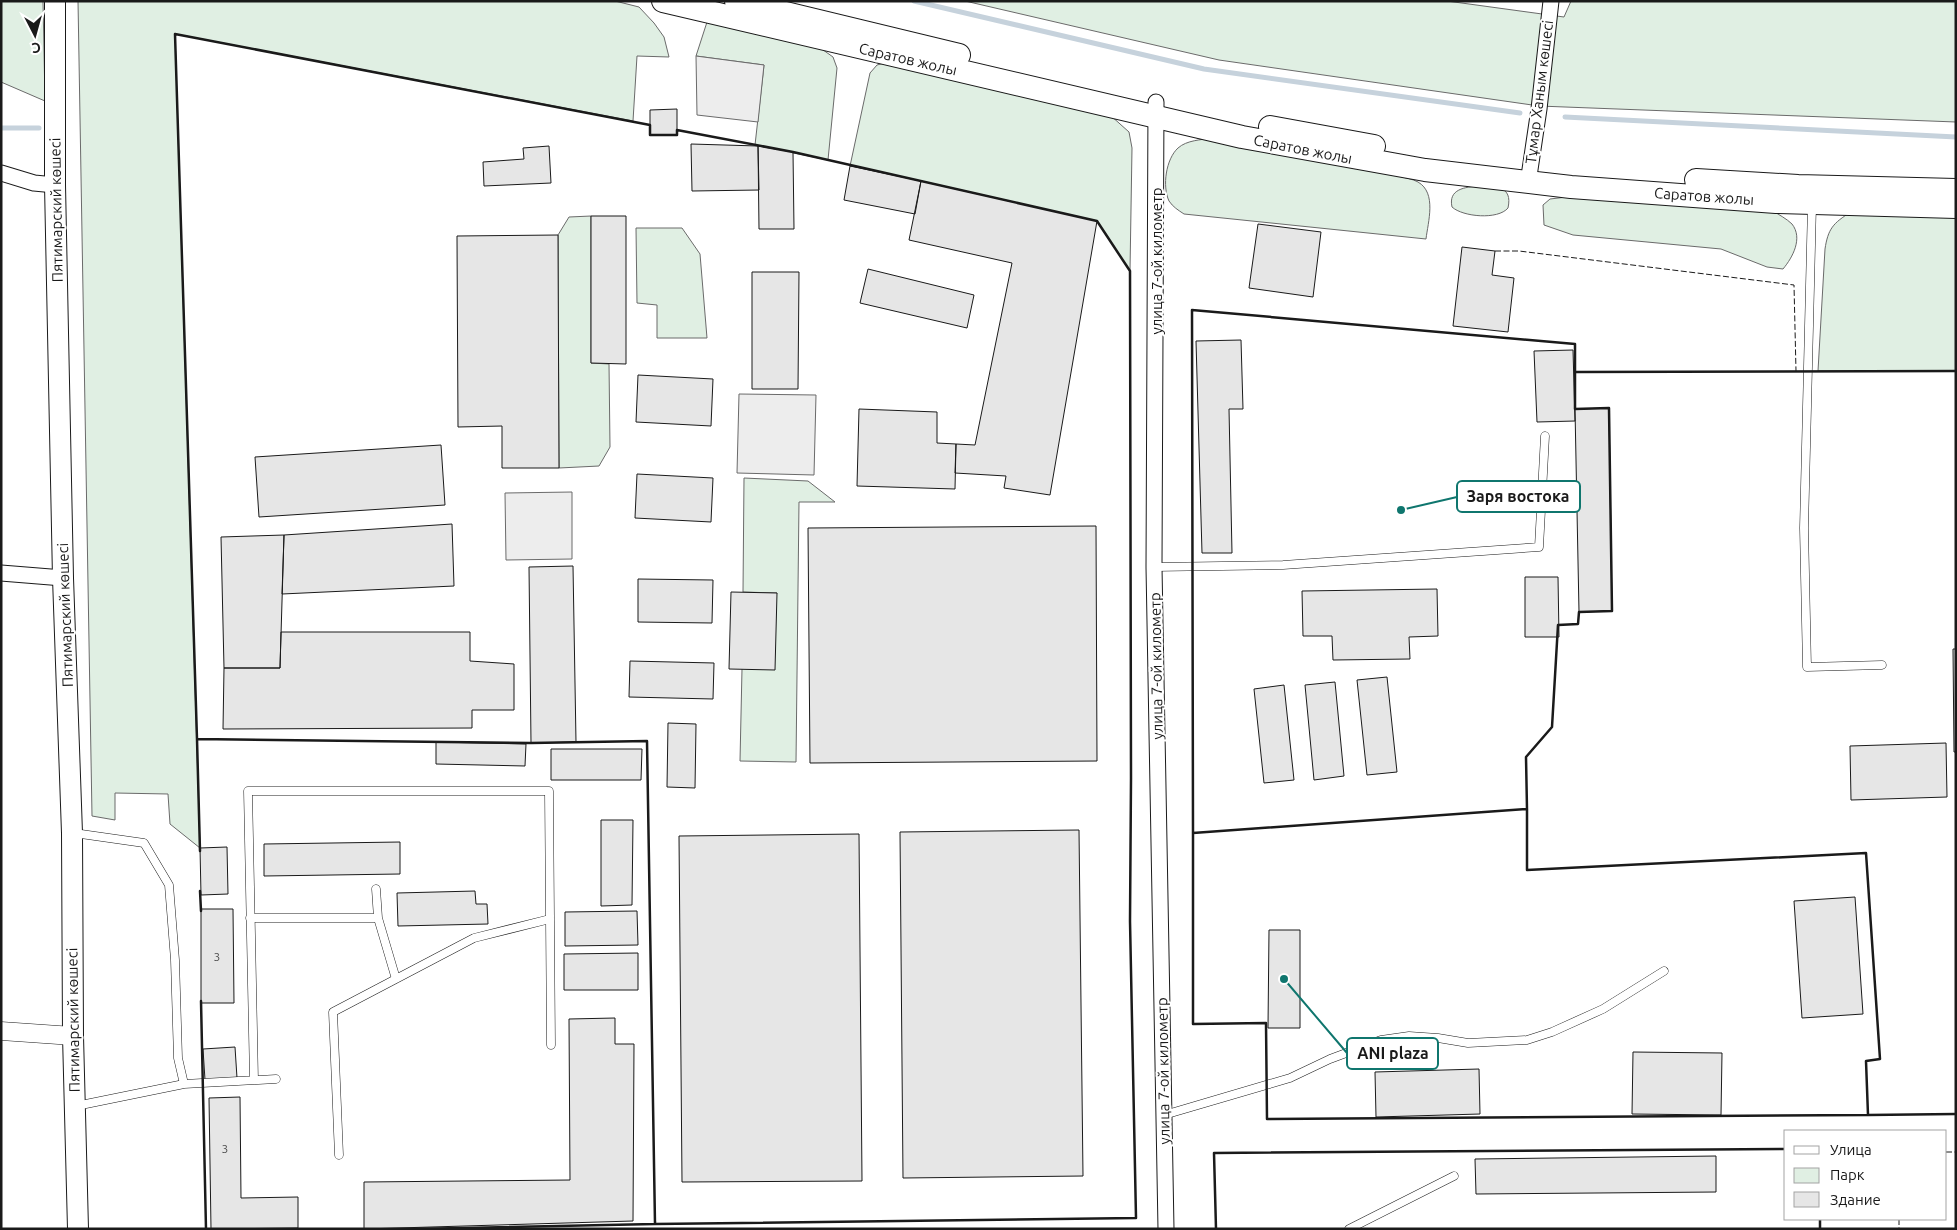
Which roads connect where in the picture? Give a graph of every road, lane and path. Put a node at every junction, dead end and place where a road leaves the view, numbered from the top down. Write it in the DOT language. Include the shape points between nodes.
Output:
graph roads {
  1 [pos="55,1"];
  2 [pos="663,1"];
  3 [pos="736,1"];
  4 [pos="1551,1"];
  5 [pos="864,40"];
  6 [pos="1156,110"];
  7 [pos="1,173"];
  8 [pos="1529,175"];
  9 [pos="55,185"];
  10 [pos="1956,190"];
  11 [pos="1812,203"];
  12 [pos="1956,208"];
  13 [pos="1545,436"];
  14 [pos="1154,567"];
  15 [pos="1,573"];
  16 [pos="63,578"];
  17 [pos="1882,665"];
  18 [pos="72,833"];
  19 [pos="376,889"];
  20 [pos="250,918"];
  21 [pos="378,918"];
  22 [pos="550,919"];
  23 [pos="1664,971"];
  24 [pos="396,979"];
  25 [pos="1,1031"];
  26 [pos="73,1036"];
  27 [pos="551,1045"];
  28 [pos="276,1079"];
  29 [pos="254,1080"];
  30 [pos="184,1084"];
  31 [pos="74,1106"];
  32 [pos="1164,1115"];
  33 [pos="339,1155"];
  34 [pos="1454,1176"];
  35 [pos="78,1229"];
  36 [pos="1166,1229"];
  37 [pos="1349,1229"];
  1 -- 9 [label="main road, Пятимарский көшесі"];
  2 -- 5 [label="main road, Саратов жолы"];
  3 -- 5 [label="main road, Саратов жолы"];
  4 -- 8 [label="street, Тұмар Ханым көшесі"];
  5 -- 6 [label="main road, Саратов жолы"];
  6 -- 8 [label="main road, Саратов жолы" via="1317,152 1425,170"];
  6 -- 14 [label="street, улица 7-ой километр"];
  7 -- 9 [label="street" via="34,183"];
  8 -- 10 [label="main road, Саратов жолы"];
  8 -- 11 [label="main road, Саратов жолы" via="1719,198"];
  9 -- 16 [label="main road, Пятимарский көшесі"];
  11 -- 12 [label="main road, Саратов жолы"];
  11 -- 17 [label="lane" via="1804,528 1807,667"];
  13 -- 14 [label="lane" via="1540,547 1283,565"];
  14 -- 32 [label="street, улица 7-ой километр"];
  15 -- 16 [label="street"];
  16 -- 18 [label="main road, Пятимарский көшесі"];
  18 -- 26 [label="main road, Пятимарский көшесі"];
  18 -- 30 [label="lane" via="144,843 169,885 178,1058"];
  19 -- 21 [label="lane"];
  20 -- 21 [label="lane"];
  20 -- 22 [label="lane" via="248,791 549,791"];
  20 -- 29 [label="lane"];
  21 -- 24 [label="lane"];
  22 -- 24 [label="lane" via="474,938"];
  22 -- 27 [label="lane"];
  23 -- 32 [label="lane" via="1603,1009 1527,1040 1468,1043 1409,1036 1381,1040 1290,1078"];
  24 -- 33 [label="lane" via="333,1012"];
  25 -- 26 [label="street"];
  26 -- 31 [label="main road, Пятимарский көшесі"];
  28 -- 29 [label="lane"];
  29 -- 30 [label="lane"];
  30 -- 31 [label="lane"];
  31 -- 35 [label="main road, Пятимарский көшесі"];
  32 -- 36 [label="street, улица 7-ой километр"];
  34 -- 37 [label="lane"];
}
